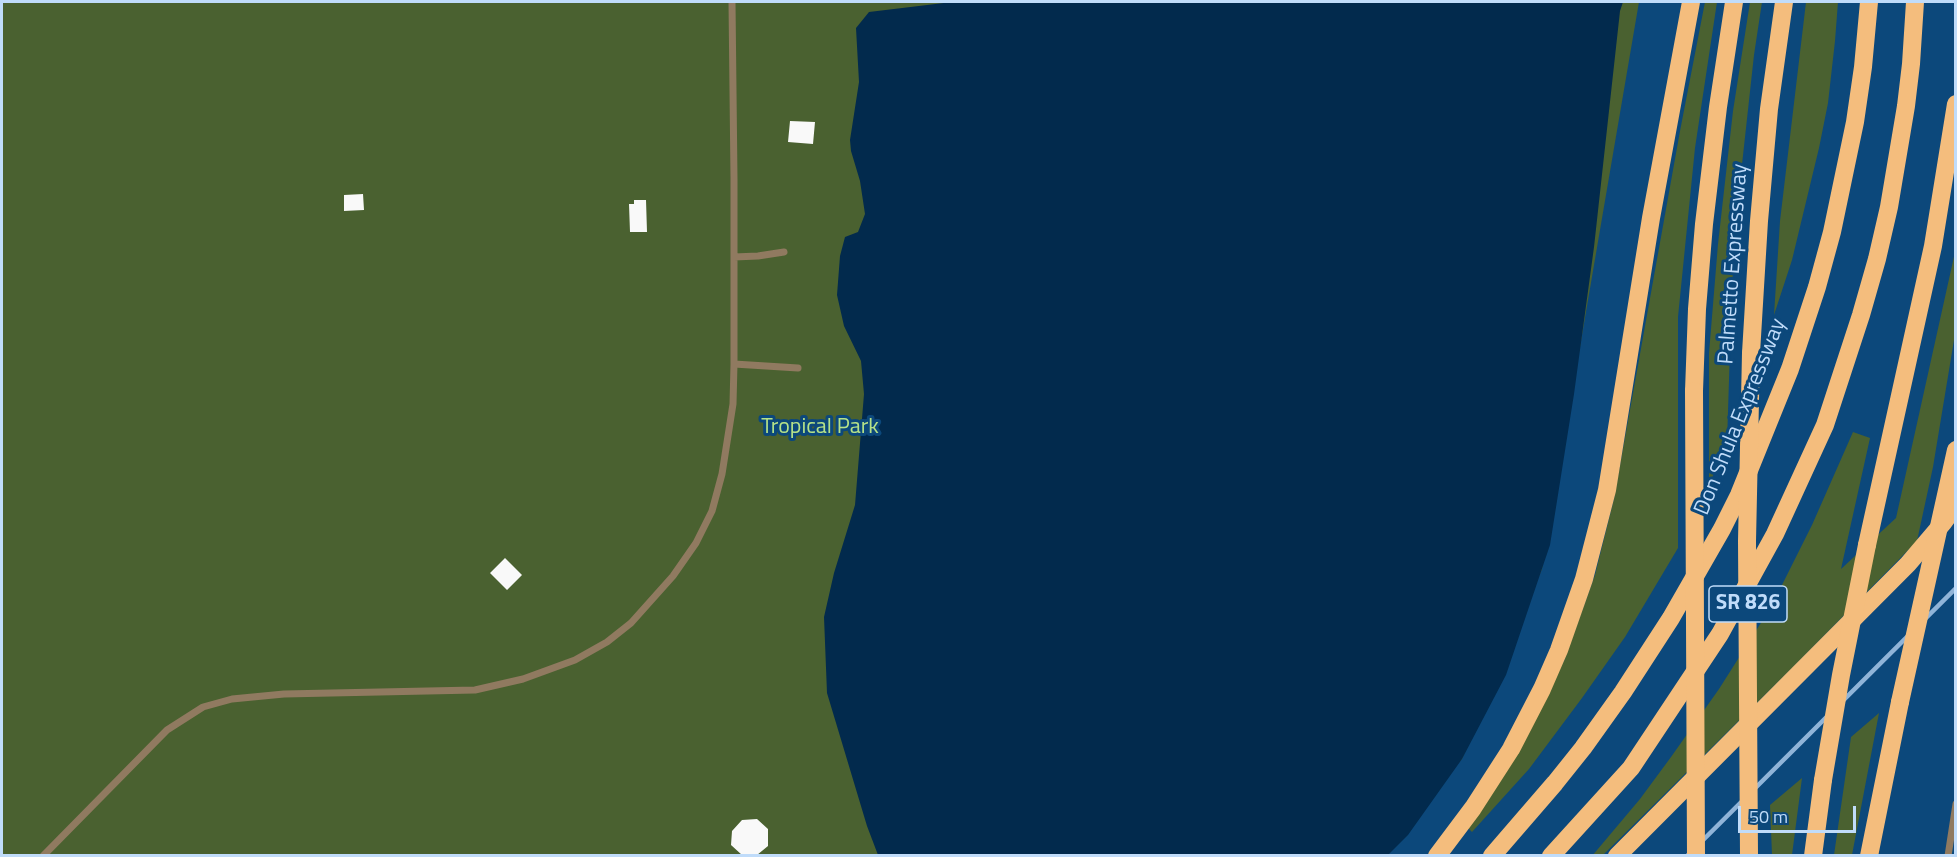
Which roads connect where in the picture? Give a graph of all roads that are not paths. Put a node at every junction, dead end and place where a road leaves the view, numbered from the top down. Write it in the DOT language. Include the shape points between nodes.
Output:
graph roads {
  1 [pos="732,2"];
  2 [pos="1691,2"];
  3 [pos="1734,2"];
  4 [pos="1784,2"];
  5 [pos="1869,2"];
  6 [pos="1915,2"];
  7 [pos="1956,104"];
  8 [pos="784,252"];
  9 [pos="734,257"];
  10 [pos="735,364"];
  11 [pos="798,368"];
  12 [pos="1956,450"];
  13 [pos="1956,505"];
  14 [pos="1956,804"];
  15 [pos="1875,831"];
  16 [pos="43,855"];
  17 [pos="1437,855"];
  18 [pos="1492,855"];
  19 [pos="1551,855"];
  20 [pos="1617,855"];
  21 [pos="1696,855"];
  22 [pos="1749,855"];
  23 [pos="1813,855"];
  24 [pos="1869,855"];
  25 [pos="1875,855"];
  26 [pos="1948,855"];
  1 -- 9 [label="lane"];
  2 -- 17 [label="highway" via="1607,489 1584,579 1559,650 1511,749"];
  3 -- 21 [label="highway, bridge" via="1715,126 1697,309"];
  4 -- 22 [label="highway, Palmetto Expressway / SR 826, bridge" via="1769,109 1751,353 1747,541"];
  5 -- 18 [label="highway, Don Shula Expressway" via="1855,122 1832,232 1793,359 1739,495 1671,618 1623,692 1555,783"];
  6 -- 19 [label="highway" via="1906,106 1889,207 1862,315 1825,425 1776,534 1720,634 1630,768"];
  7 -- 23 [label="highway, bridge" via="1933,246 1841,675"];
  8 -- 9 [label="lane"];
  9 -- 10 [label="lane"];
  10 -- 11 [label="lane"];
  10 -- 16 [label="lane" via="722,474 716,502 703,532 655,598 607,642 550,670 489,688 265,696 203,707 167,730"];
  12 -- 15 [label="highway, bridge"];
  13 -- 20 [label="highway" via="1908,564"];
  14 -- 26 [label="lane"];
  15 -- 24 [label="highway"];
  15 -- 25 [label="highway"];
}
